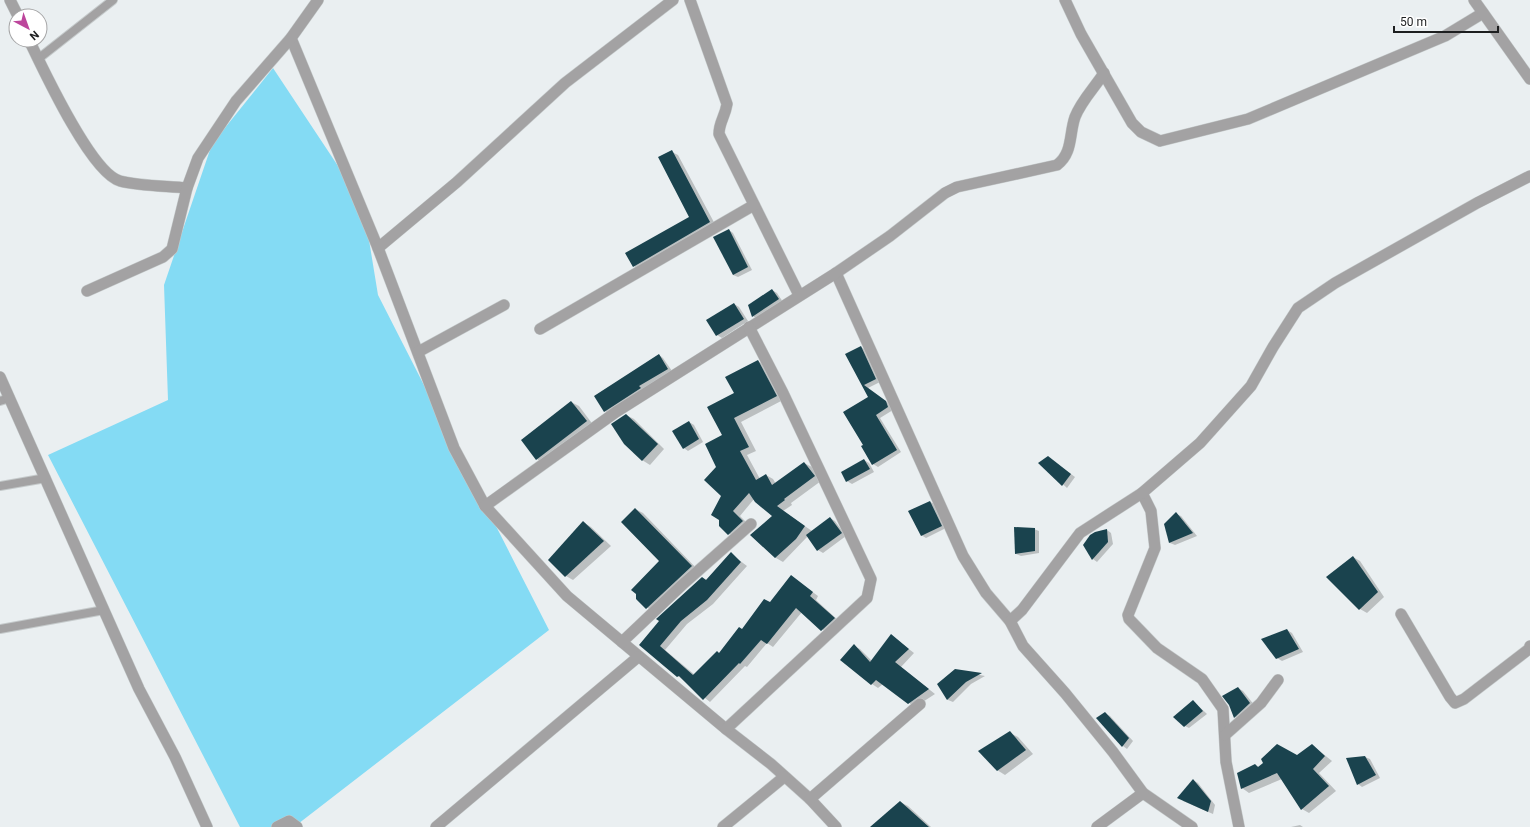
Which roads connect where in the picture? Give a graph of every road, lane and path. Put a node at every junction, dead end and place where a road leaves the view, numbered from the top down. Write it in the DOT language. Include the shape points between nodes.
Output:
graph roads {
  1 [pos="113,0"];
  2 [pos="318,0"];
  3 [pos="672,0"];
  4 [pos="690,0"];
  5 [pos="1065,0"];
  6 [pos="1474,0"];
  7 [pos="1483,13"];
  8 [pos="291,38"];
  9 [pos="33,48"];
  10 [pos="38,59"];
  11 [pos="1104,73"];
  12 [pos="1530,79"];
  13 [pos="1530,176"];
  14 [pos="187,188"];
  15 [pos="754,205"];
  16 [pos="378,248"];
  17 [pos="836,272"];
  18 [pos="87,291"];
  19 [pos="799,296"];
  20 [pos="504,305"];
  21 [pos="749,327"];
  22 [pos="540,329"];
  23 [pos="418,352"];
  24 [pos="0,377"];
  25 [pos="5,400"];
  26 [pos="46,478"];
  27 [pos="0,486"];
  28 [pos="1142,493"];
  29 [pos="486,506"];
  30 [pos="751,524"];
  31 [pos="104,610"];
  32 [pos="1401,614"];
  33 [pos="1010,620"];
  34 [pos="0,629"];
  35 [pos="622,642"];
  36 [pos="1530,646"];
  37 [pos="638,656"];
  38 [pos="1278,680"];
  39 [pos="920,704"];
  40 [pos="726,729"];
  41 [pos="1225,735"];
  42 [pos="784,777"];
  43 [pos="1143,793"];
  44 [pos="810,799"];
  45 [pos="206,827"];
  46 [pos="277,827"];
  47 [pos="297,827"];
  48 [pos="436,827"];
  49 [pos="723,827"];
  50 [pos="836,827"];
  51 [pos="1097,827"];
  52 [pos="1192,827"];
  53 [pos="1239,827"];
  1 -- 10 [label="lane"];
  2 -- 8 [label="street"];
  3 -- 16 [label="street" via="565,83 456,182"];
  4 -- 15 [label="street" via="727,104 726,114 719,124 719,134"];
  5 -- 11 [label="street"];
  6 -- 7 [label="street"];
  7 -- 11 [label="street" via="1445,36 1248,119 1160,141 1141,132 1132,123"];
  7 -- 12 [label="street"];
  8 -- 14 [label="street" via="236,101 198,158"];
  8 -- 16 [label="street"];
  9 -- 10 [label="street"];
  10 -- 14 [label="street" via="87,148 108,174 120,181"];
  11 -- 17 [label="street" via="1076,116 1068,152 1065,159 1057,165 957,187"];
  13 -- 28 [label="street" via="1335,283 1298,308 1251,386 1200,443"];
  14 -- 18 [label="street" via="172,249 163,257"];
  15 -- 19 [label="street"];
  15 -- 22 [label="street"];
  16 -- 23 [label="street"];
  17 -- 19 [label="street"];
  17 -- 33 [label="street" via="963,556 986,593"];
  19 -- 21 [label="street"];
  20 -- 23 [label="street"];
  21 -- 29 [label="street" via="616,412"];
  21 -- 40 [label="street" via="871,579 867,598"];
  23 -- 29 [label="street" via="454,448"];
  24 -- 25 [label="street"];
  25 -- 26 [label="street"];
  26 -- 27 [label="lane"];
  26 -- 31 [label="street"];
  28 -- 33 [label="street" via="1080,533 1022,610"];
  28 -- 41 [label="street" via="1151,511 1155,548 1128,615 1129,619 1157,648 1202,679 1223,709"];
  29 -- 35 [label="street" via="567,596"];
  30 -- 35 [label="street"];
  31 -- 34 [label="lane"];
  31 -- 45 [label="street"];
  32 -- 36 [label="street" via="1455,703 1470,695"];
  33 -- 43 [label="street" via="1023,646 1108,746"];
  35 -- 37 [label="street"];
  37 -- 40 [label="street"];
  37 -- 48 [label="street"];
  38 -- 41 [label="street" via="1261,703"];
  39 -- 44 [label="street"];
  40 -- 42 [label="street"];
  41 -- 53 [label="street" via="1226,762"];
  42 -- 44 [label="street"];
  42 -- 49 [label="street"];
  43 -- 51 [label="street"];
  43 -- 52 [label="street"];
  44 -- 50 [label="street"];
  46 -- 47 [label="street" via="289,821"];
}
